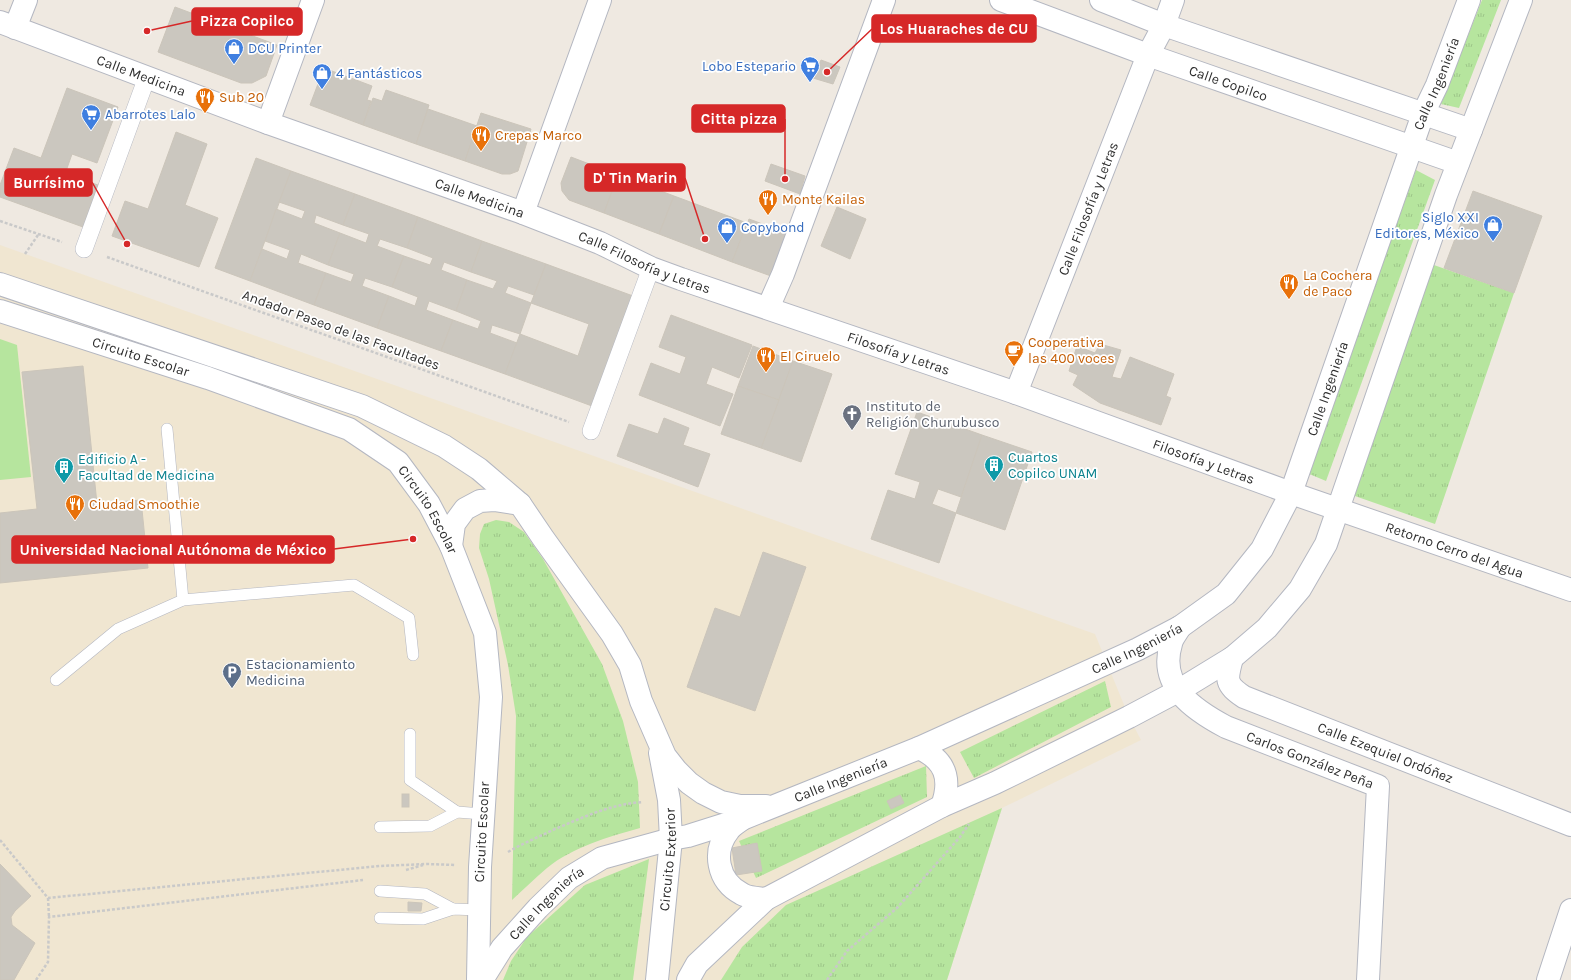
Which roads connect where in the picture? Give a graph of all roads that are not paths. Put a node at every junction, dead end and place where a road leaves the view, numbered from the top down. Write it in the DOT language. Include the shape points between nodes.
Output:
graph roads {
  1 [pos="26,0"];
  2 [pos="313,0"];
  3 [pos="600,0"];
  4 [pos="884,0"];
  5 [pos="1001,0"];
  6 [pos="1101,0"];
  7 [pos="1173,0"];
  8 [pos="1469,0"];
  9 [pos="1521,0"];
  10 [pos="8,25"];
  11 [pos="1164,25"];
  12 [pos="1148,56"];
  13 [pos="147,77"];
  14 [pos="1423,114"];
  15 [pos="268,123"];
  16 [pos="1471,130"];
  17 [pos="1412,147"];
  18 [pos="1458,163"];
  19 [pos="523,213"];
  20 [pos="84,249"];
  21 [pos="651,268"];
  22 [pos="0,284"];
  23 [pos="768,308"];
  24 [pos="0,311"];
  25 [pos="1016,394"];
  26 [pos="167,429"];
  27 [pos="591,431"];
  28 [pos="1291,493"];
  29 [pos="520,504"];
  30 [pos="1338,509"];
  31 [pos="451,546"];
  32 [pos="1571,590"];
  33 [pos="183,600"];
  34 [pos="1180,627"];
  35 [pos="413,655"];
  36 [pos="1232,658"];
  37 [pos="56,680"];
  38 [pos="1178,691"];
  39 [pos="410,734"];
  40 [pos="658,740"];
  41 [pos="918,748"];
  42 [pos="779,805"];
  43 [pos="942,806"];
  44 [pos="457,812"];
  45 [pos="483,814"];
  46 [pos="742,819"];
  47 [pos="1571,825"];
  48 [pos="380,827"];
  49 [pos="671,839"];
  50 [pos="380,891"];
  51 [pos="766,899"];
  52 [pos="453,909"];
  53 [pos="479,910"];
  54 [pos="1571,910"];
  55 [pos="380,918"];
  56 [pos="478,980"];
  57 [pos="482,980"];
  58 [pos="657,980"];
  59 [pos="688,980"];
  60 [pos="1368,980"];
  61 [pos="1548,980"];
  1 -- 10 [label="street"];
  2 -- 15 [label="street"];
  3 -- 19 [label="street, Calle Medicina"];
  4 -- 23 [label="street" via="783,274"];
  5 -- 12 [label="street, Calle Copilco"];
  6 -- 11 [label="street"];
  7 -- 11 [label="street, Calle Filosofía y Letras"];
  8 -- 14 [label="street, Calle Ingeniería" via="1437,85"];
  9 -- 16 [label="street"];
  10 -- 13 [label="street, Calle Medicina"];
  11 -- 12 [label="street, Calle Filosofía y Letras"];
  11 -- 14 [label="street"];
  12 -- 17 [label="street, Calle Copilco"];
  12 -- 25 [label="street, Calle Filosofía y Letras"];
  13 -- 15 [label="street, Calle Medicina"];
  13 -- 20 [label="street"];
  14 -- 16 [label="street"];
  14 -- 17 [label="street, Calle Ingeniería"];
  15 -- 19 [label="street, Calle Medicina"];
  16 -- 18 [label="street"];
  17 -- 18 [label="street, Calle Copilco"];
  17 -- 28 [label="street, Calle Ingeniería"];
  18 -- 30 [label="street"];
  19 -- 21 [label="street, Calle Filosofía y Letras" via="600,243"];
  21 -- 23 [label="street, Calle Filosofía y Letras"];
  21 -- 27 [label="street"];
  22 -- 29 [label="street, Circuito Escolar" via="362,406 444,446 479,469"];
  23 -- 25 [label="street, Filosofía y Letras"];
  24 -- 31 [label="street, Circuito Escolar" via="208,378 349,429 398,462 429,504"];
  25 -- 28 [label="street, Filosofía y Letras"];
  26 -- 33 [label="lane"];
  28 -- 30 [label="street, Filosofía y Letras"];
  28 -- 34 [label="street, Calle Ingeniería" via="1262,549 1226,594"];
  29 -- 31 [label="street" via="494,500 480,501 465,509 454,524"];
  29 -- 40 [label="street, Circuito Escolar" via="612,634 630,666 641,701"];
  30 -- 32 [label="street, Retorno Cerro del Agua"];
  30 -- 36 [label="street" via="1326,544 1300,589 1267,628"];
  31 -- 45 [label="street, Circuito Escolar" via="485,633 491,697"];
  33 -- 35 [label="lane" via="354,585 409,618"];
  33 -- 37 [label="lane" via="118,629"];
  34 -- 38 [label="street, Carlos González Peña" via="1171,643 1168,659"];
  34 -- 41 [label="street, Calle Ingeniería" via="1138,649"];
  36 -- 38 [label="street"];
  36 -- 47 [label="street, Calle Ezequiel Ordóñez" via="1227,674 1229,682 1233,689 1244,697"];
  38 -- 43 [label="street" via="996,783"];
  38 -- 60 [label="street, Carlos González Peña" via="1203,715 1226,727 1378,786"];
  39 -- 44 [label="lane" via="410,780"];
  40 -- 42 [label="street" via="665,756 676,770 703,793 721,802 740,806"];
  40 -- 49 [label="street, Circuito Exterior" via="669,800"];
  41 -- 42 [label="street, Calle Ingeniería"];
  41 -- 43 [label="street" via="929,753 944,771 947,782"];
  42 -- 46 [label="street, Calle Ingeniería"];
  43 -- 51 [label="street"];
  44 -- 45 [label="lane"];
  44 -- 48 [label="lane" via="430,826"];
  45 -- 53 [label="street, Circuito Escolar"];
  46 -- 49 [label="street, Calle Ingeniería"];
  46 -- 51 [label="street" via="730,828 722,839 718,856 721,870 730,886 743,895"];
  49 -- 57 [label="street, Calle Ingeniería" via="602,858 569,878 502,948"];
  49 -- 58 [label="street, Circuito Exterior"];
  50 -- 52 [label="lane" via="425,894"];
  51 -- 59 [label="street" via="697,964"];
  52 -- 53 [label="lane"];
  52 -- 55 [label="lane" via="423,919"];
  53 -- 56 [label="street, Circuito Escolar"];
  54 -- 61 [label="street"];
}
